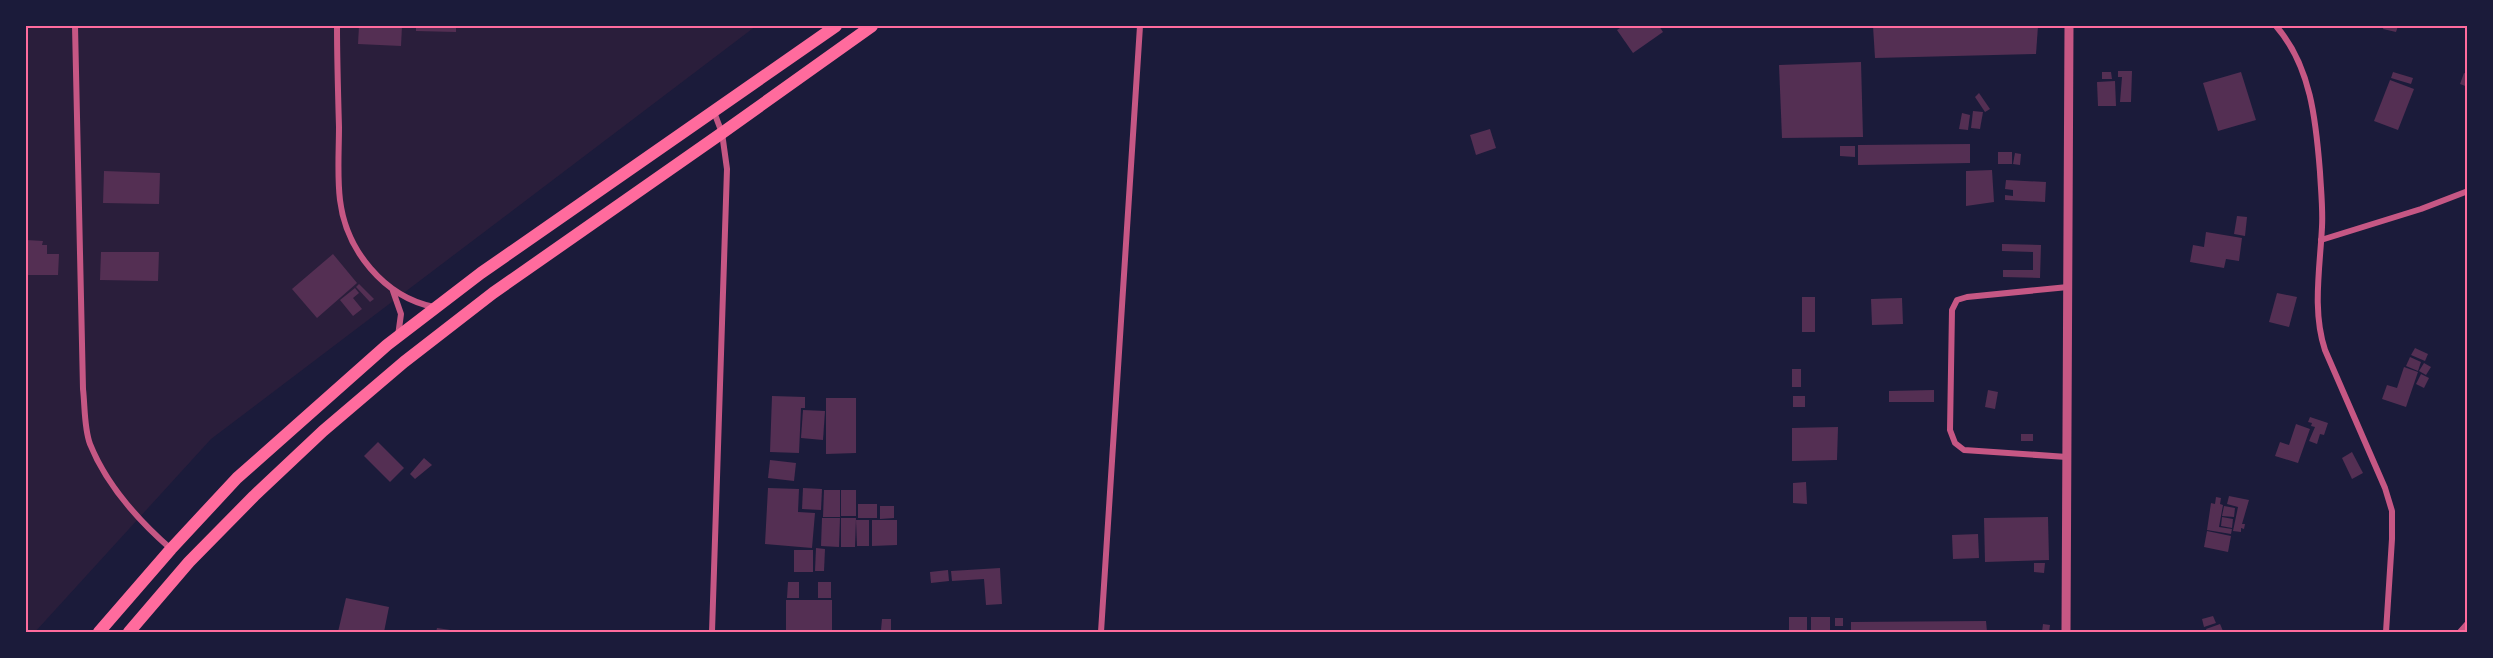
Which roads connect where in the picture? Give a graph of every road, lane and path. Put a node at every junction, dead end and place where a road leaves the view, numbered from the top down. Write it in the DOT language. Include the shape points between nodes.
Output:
graph roads {
  1 [pos="75,26"];
  2 [pos="337,26"];
  3 [pos="836,26"];
  4 [pos="872,26"];
  5 [pos="1140,26"];
  6 [pos="2069,26"];
  7 [pos="2276,26"];
  8 [pos="714,112"];
  9 [pos="722,133"];
  10 [pos="2468,191"];
  11 [pos="2321,240"];
  12 [pos="2068,287"];
  13 [pos="393,290"];
  14 [pos="436,307"];
  15 [pos="398,337"];
  16 [pos="2067,457"];
  17 [pos="171,549"];
  18 [pos="2468,623"];
  19 [pos="99,633"];
  20 [pos="129,633"];
  21 [pos="712,633"];
  22 [pos="1101,633"];
  23 [pos="2066,633"];
  24 [pos="2386,633"];
  25 [pos="2460,633"];
  1 -- 17 [label="street" via="83,389 89,442 108,477 146,528"];
  2 -- 13 [label="street" via="340,201 354,244 376,275"];
  3 -- 8 [label="highway"];
  4 -- 9 [label="highway"];
  5 -- 22 [label="street"];
  6 -- 12 [label="street"];
  7 -- 11 [label="street" via="2294,51 2312,99 2323,215"];
  8 -- 9 [label="street"];
  8 -- 14 [label="highway"];
  9 -- 20 [label="highway" via="493,293 404,362 254,496 189,562"];
  9 -- 21 [label="street" via="727,169 726,236"];
  10 -- 11 [label="street"];
  11 -- 24 [label="street" via="2319,332 2392,511"];
  12 -- 16 [label="street"];
  12 -- 16 [label="street" via="1957,300 1952,310 1950,430 1955,443 1964,450"];
  13 -- 14 [label="street" via="414,303"];
  13 -- 15 [label="street" via="401,314"];
  14 -- 15 [label="highway"];
  15 -- 17 [label="highway" via="237,478"];
  16 -- 23 [label="street"];
  17 -- 19 [label="highway"];
  18 -- 25 [label="street"];
}
